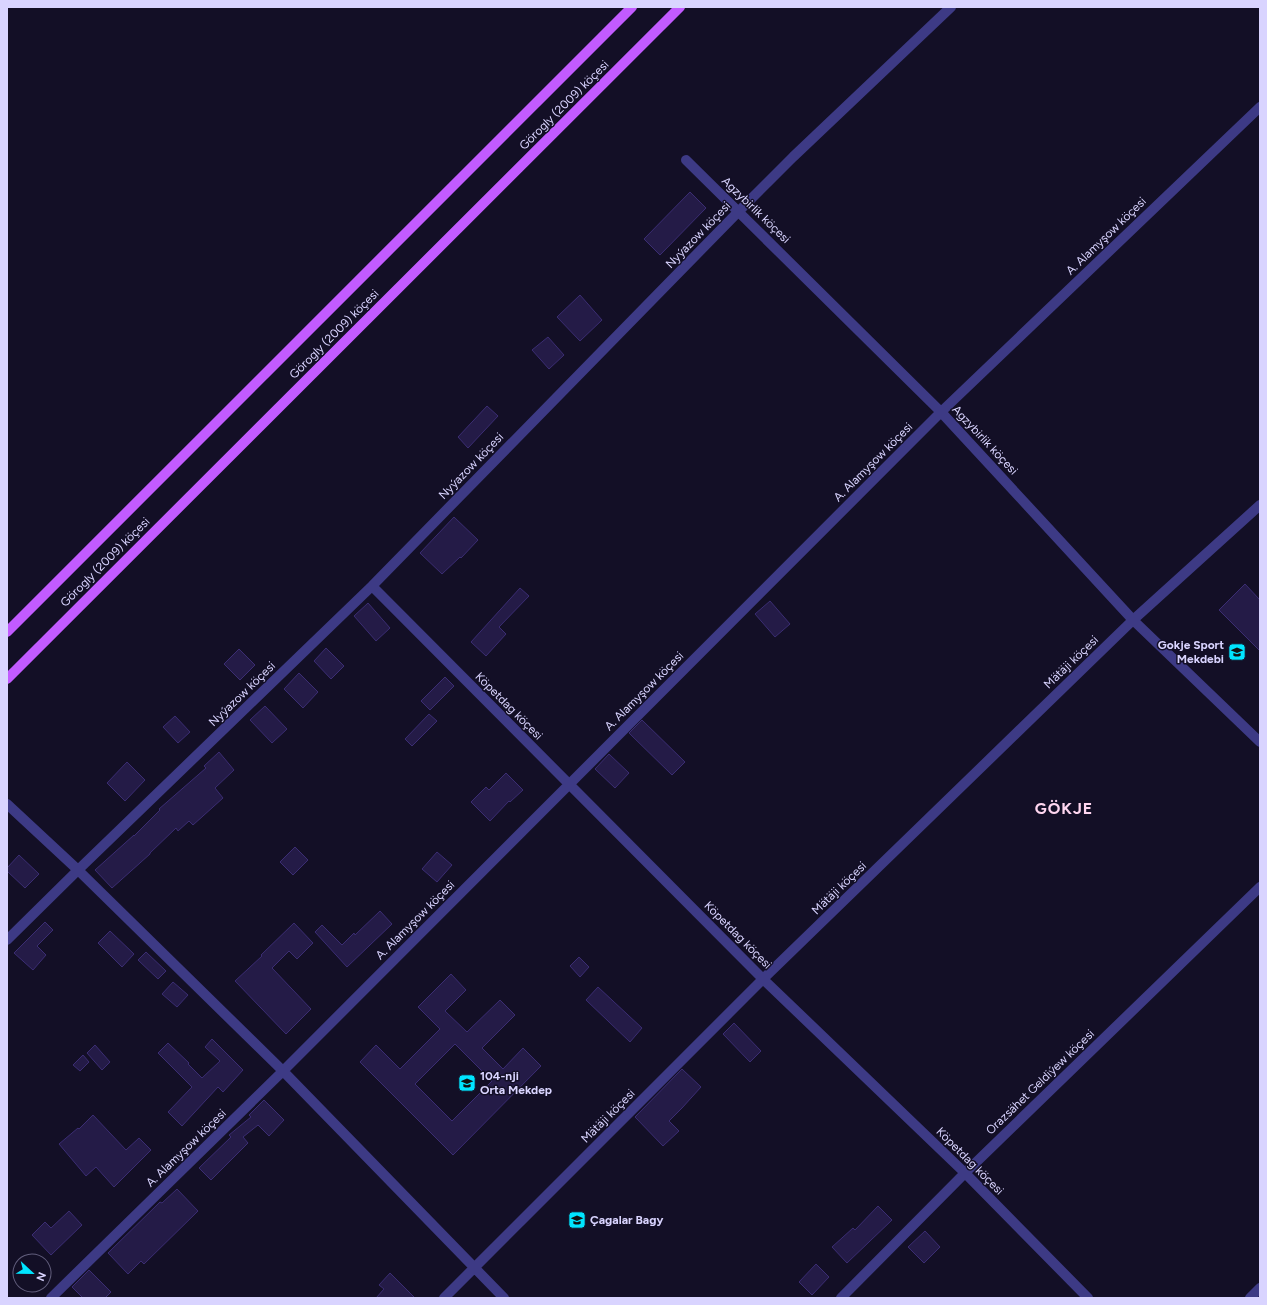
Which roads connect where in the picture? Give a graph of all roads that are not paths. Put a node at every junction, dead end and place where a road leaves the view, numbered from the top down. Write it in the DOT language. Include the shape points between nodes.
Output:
graph roads {
  1 [pos="632,7"];
  2 [pos="680,7"];
  3 [pos="951,7"];
  4 [pos="1260,107"];
  5 [pos="686,160"];
  6 [pos="739,211"];
  7 [pos="941,412"];
  8 [pos="1260,505"];
  9 [pos="372,586"];
  10 [pos="1133,620"];
  11 [pos="7,632"];
  12 [pos="7,679"];
  13 [pos="1260,742"];
  14 [pos="569,784"];
  15 [pos="7,804"];
  16 [pos="78,870"];
  17 [pos="1260,887"];
  18 [pos="7,940"];
  19 [pos="763,979"];
  20 [pos="283,1071"];
  21 [pos="965,1173"];
  22 [pos="475,1267"];
  23 [pos="1260,1288"];
  24 [pos="52,1298"];
  25 [pos="444,1298"];
  26 [pos="504,1298"];
  27 [pos="841,1298"];
  28 [pos="1088,1298"];
  29 [pos="1250,1298"];
  1 -- 11 [label="main road, Görogly (2009) köçesi"];
  2 -- 12 [label="main road, Görogly (2009) köçesi"];
  3 -- 6 [label="street, Nyýazow köçesi"];
  4 -- 7 [label="street, A. Alamyşow köçesi"];
  5 -- 6 [label="street, Agzybirlik köçesi"];
  6 -- 7 [label="street, Agzybirlik köçesi"];
  6 -- 9 [label="street, Nyýazow köçesi"];
  7 -- 10 [label="street, Agzybirlik köçesi"];
  7 -- 14 [label="street, A. Alamyşow köçesi"];
  8 -- 10 [label="street, Mätäji köçesi"];
  9 -- 14 [label="street, Köpetdag köçesi"];
  9 -- 16 [label="street, Nyýazow köçesi"];
  10 -- 13 [label="street, Agzybirlik köçesi"];
  10 -- 19 [label="street, Mätäji köçesi"];
  14 -- 19 [label="street, Köpetdag köçesi"];
  14 -- 20 [label="street, A. Alamyşow köçesi"];
  15 -- 16 [label="street"];
  16 -- 18 [label="street, Nyýazow köçesi"];
  16 -- 20 [label="street"];
  17 -- 21 [label="street, Orazsähet Geldiýew köçesi"];
  19 -- 21 [label="street, Köpetdag köçesi"];
  19 -- 22 [label="street, Mätäji köçesi"];
  20 -- 22 [label="street"];
  20 -- 24 [label="street, A. Alamyşow köçesi"];
  21 -- 27 [label="street, Orazsähet Geldiýew köçesi"];
  21 -- 28 [label="street, Köpetdag köçesi"];
  22 -- 25 [label="street, Mätäji köçesi"];
  22 -- 26 [label="street"];
  23 -- 29 [label="street"];
}
